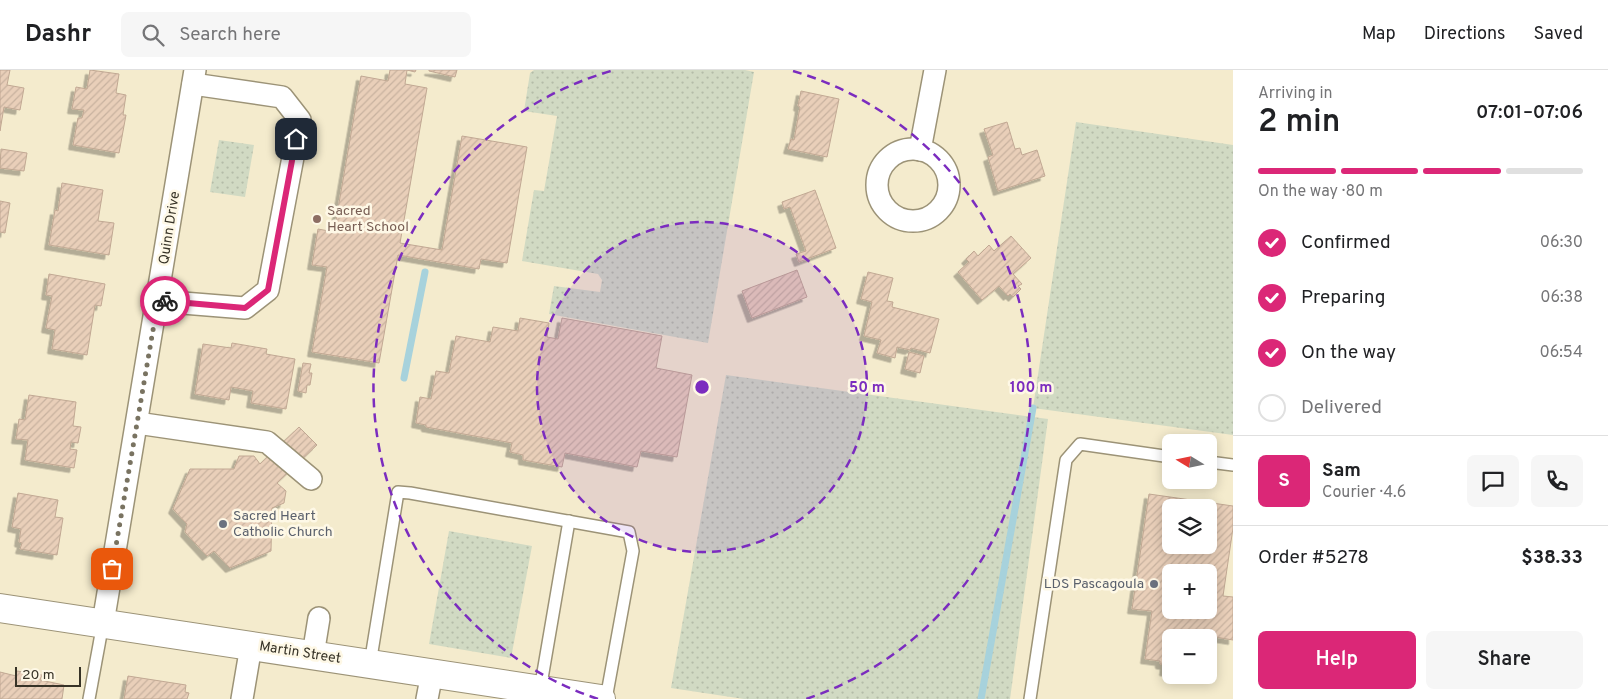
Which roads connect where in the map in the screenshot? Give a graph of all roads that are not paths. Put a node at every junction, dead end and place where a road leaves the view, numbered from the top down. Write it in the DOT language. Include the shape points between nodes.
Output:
graph roads {
  1 [pos="934,70"];
  2 [pos="194,77"];
  3 [pos="920,150"];
  4 [pos="158,301"];
  5 [pos="137,423"];
  6 [pos="1162,455"];
  7 [pos="1218,463"];
  8 [pos="1233,465"];
  9 [pos="312,479"];
  10 [pos="569,522"];
  11 [pos="0,608"];
  12 [pos="319,618"];
  13 [pos="103,623"];
  14 [pos="251,646"];
  15 [pos="313,655"];
  16 [pos="370,664"];
  17 [pos="430,686"];
  18 [pos="540,690"];
  19 [pos="89,699"];
  20 [pos="242,699"];
  21 [pos="601,699"];
  22 [pos="606,699"];
  23 [pos="1030,699"];
  1 -- 3 [label="street"];
  2 -- 4 [label="street, Quinn Drive"];
  2 -- 4 [label="street" via="282,97 300,120 268,290 245,308"];
  4 -- 5 [label="street, Quinn Drive"];
  5 -- 9 [label="street" via="267,442"];
  5 -- 13 [label="street, Quinn Drive"];
  6 -- 23 [label="lane" via="1080,444 1066,460"];
  7 -- 8 [label="lane"];
  10 -- 16 [label="lane" via="398,492"];
  10 -- 18 [label="lane"];
  10 -- 22 [label="lane" via="629,532 633,551"];
  11 -- 13 [label="street, Martin Street"];
  12 -- 15 [label="street"];
  13 -- 14 [label="street, Martin Street"];
  13 -- 19 [label="lane"];
  14 -- 15 [label="street, Martin Street"];
  14 -- 20 [label="street"];
  15 -- 16 [label="street, Martin Street"];
  16 -- 17 [label="street, Martin Street"];
  17 -- 18 [label="street, Martin Street"];
  18 -- 21 [label="street, Martin Street"];
}
